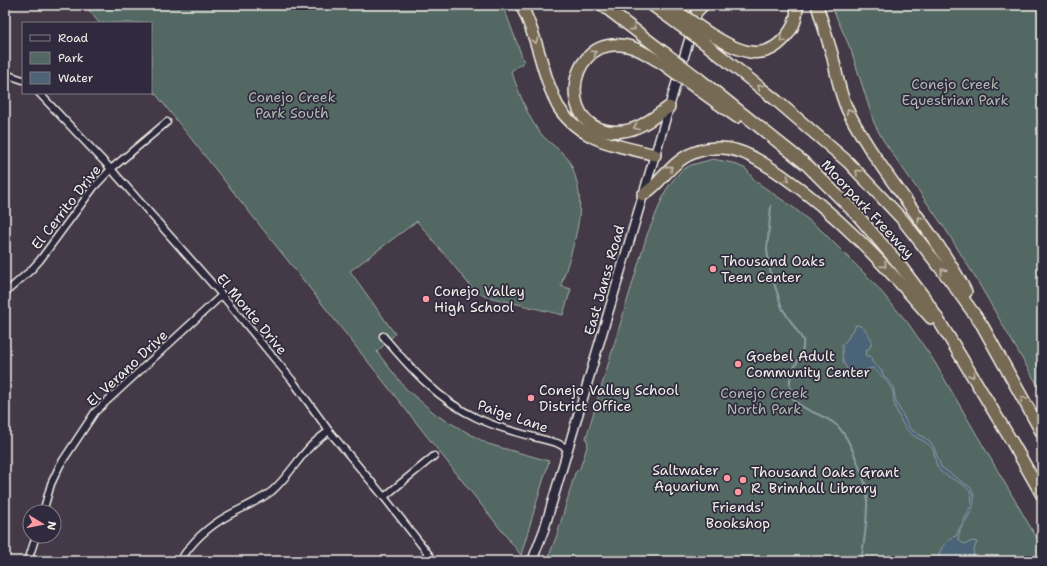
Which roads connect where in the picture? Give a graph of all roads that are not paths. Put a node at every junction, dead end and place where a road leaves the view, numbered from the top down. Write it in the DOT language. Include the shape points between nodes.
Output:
graph roads {
  1 [pos="521,5"];
  2 [pos="602,5"];
  3 [pos="652,5"];
  4 [pos="667,5"];
  5 [pos="796,5"];
  6 [pos="817,5"];
  7 [pos="700,7"];
  8 [pos="676,17"];
  9 [pos="664,58"];
  10 [pos="5,74"];
  11 [pos="22,80"];
  12 [pos="40,94"];
  13 [pos="669,107"];
  14 [pos="167,122"];
  15 [pos="655,155"];
  16 [pos="111,169"];
  17 [pos="643,195"];
  18 [pos="5,293"];
  19 [pos="222,295"];
  20 [pos="982,325"];
  21 [pos="383,336"];
  22 [pos="952,342"];
  23 [pos="329,431"];
  24 [pos="1042,433"];
  25 [pos="568,449"];
  26 [pos="434,456"];
  27 [pos="1042,495"];
  28 [pos="384,497"];
  29 [pos="45,504"];
  30 [pos="33,544"];
  31 [pos="28,561"];
  32 [pos="180,561"];
  33 [pos="434,561"];
  34 [pos="532,561"];
  1 -- 15 [label="highway, one-way" via="552,94 566,116 590,136"];
  2 -- 9 [label="highway, Moorpark Freeway, one-way"];
  3 -- 8 [label="highway, Moorpark Freeway"];
  4 -- 8 [label="highway"];
  5 -- 8 [label="highway, one-way, bridge" via="792,29 778,44 758,53 737,49"];
  20 -- 6 [label="highway, one-way" via="940,246 870,148 849,113"];
  7 -- 13 [label="main road, East Janss Road"];
  20 -- 8 [label="highway, Moorpark Freeway, one-way, bridge" via="902,219 848,162 707,46"];
  13 -- 9 [label="highway, one-way" via="634,129 610,132 587,120 576,104 574,93 576,76 584,61 605,47 628,46"];
  9 -- 22 [label="highway, Moorpark Freeway, bridge" via="807,165 899,264 924,297"];
  10 -- 11 [label="street"];
  12 -- 16 [label="street, El Monte Drive"];
  13 -- 15 [label="main road, East Janss Road"];
  14 -- 16 [label="street, El Cerrito Drive"];
  15 -- 17 [label="main road, East Janss Road"];
  16 -- 18 [label="street, El Cerrito Drive" via="94,187 31,270"];
  16 -- 19 [label="street, El Monte Drive"];
  17 -- 22 [label="highway, one-way" via="675,164 700,150 728,149 748,155 795,185 843,225 886,268"];
  17 -- 25 [label="main road, East Janss Road"];
  19 -- 23 [label="street, El Monte Drive" via="292,380"];
  19 -- 29 [label="street, El Verano Drive" via="95,412 60,465"];
  24 -- 20 [label="highway, Moorpark Freeway, one-way"];
  21 -- 25 [label="street, Paige Lane" via="428,386 456,407 479,419 557,443"];
  22 -- 27 [label="highway, Moorpark Freeway, one-way"];
  23 -- 28 [label="street, El Monte Drive"];
  23 -- 32 [label="street" via="308,448 272,490 216,523 202,534"];
  25 -- 34 [label="main road, East Janss Road"];
  26 -- 28 [label="street"];
  28 -- 33 [label="street, El Monte Drive"];
  30 -- 31 [label="street"];
}
